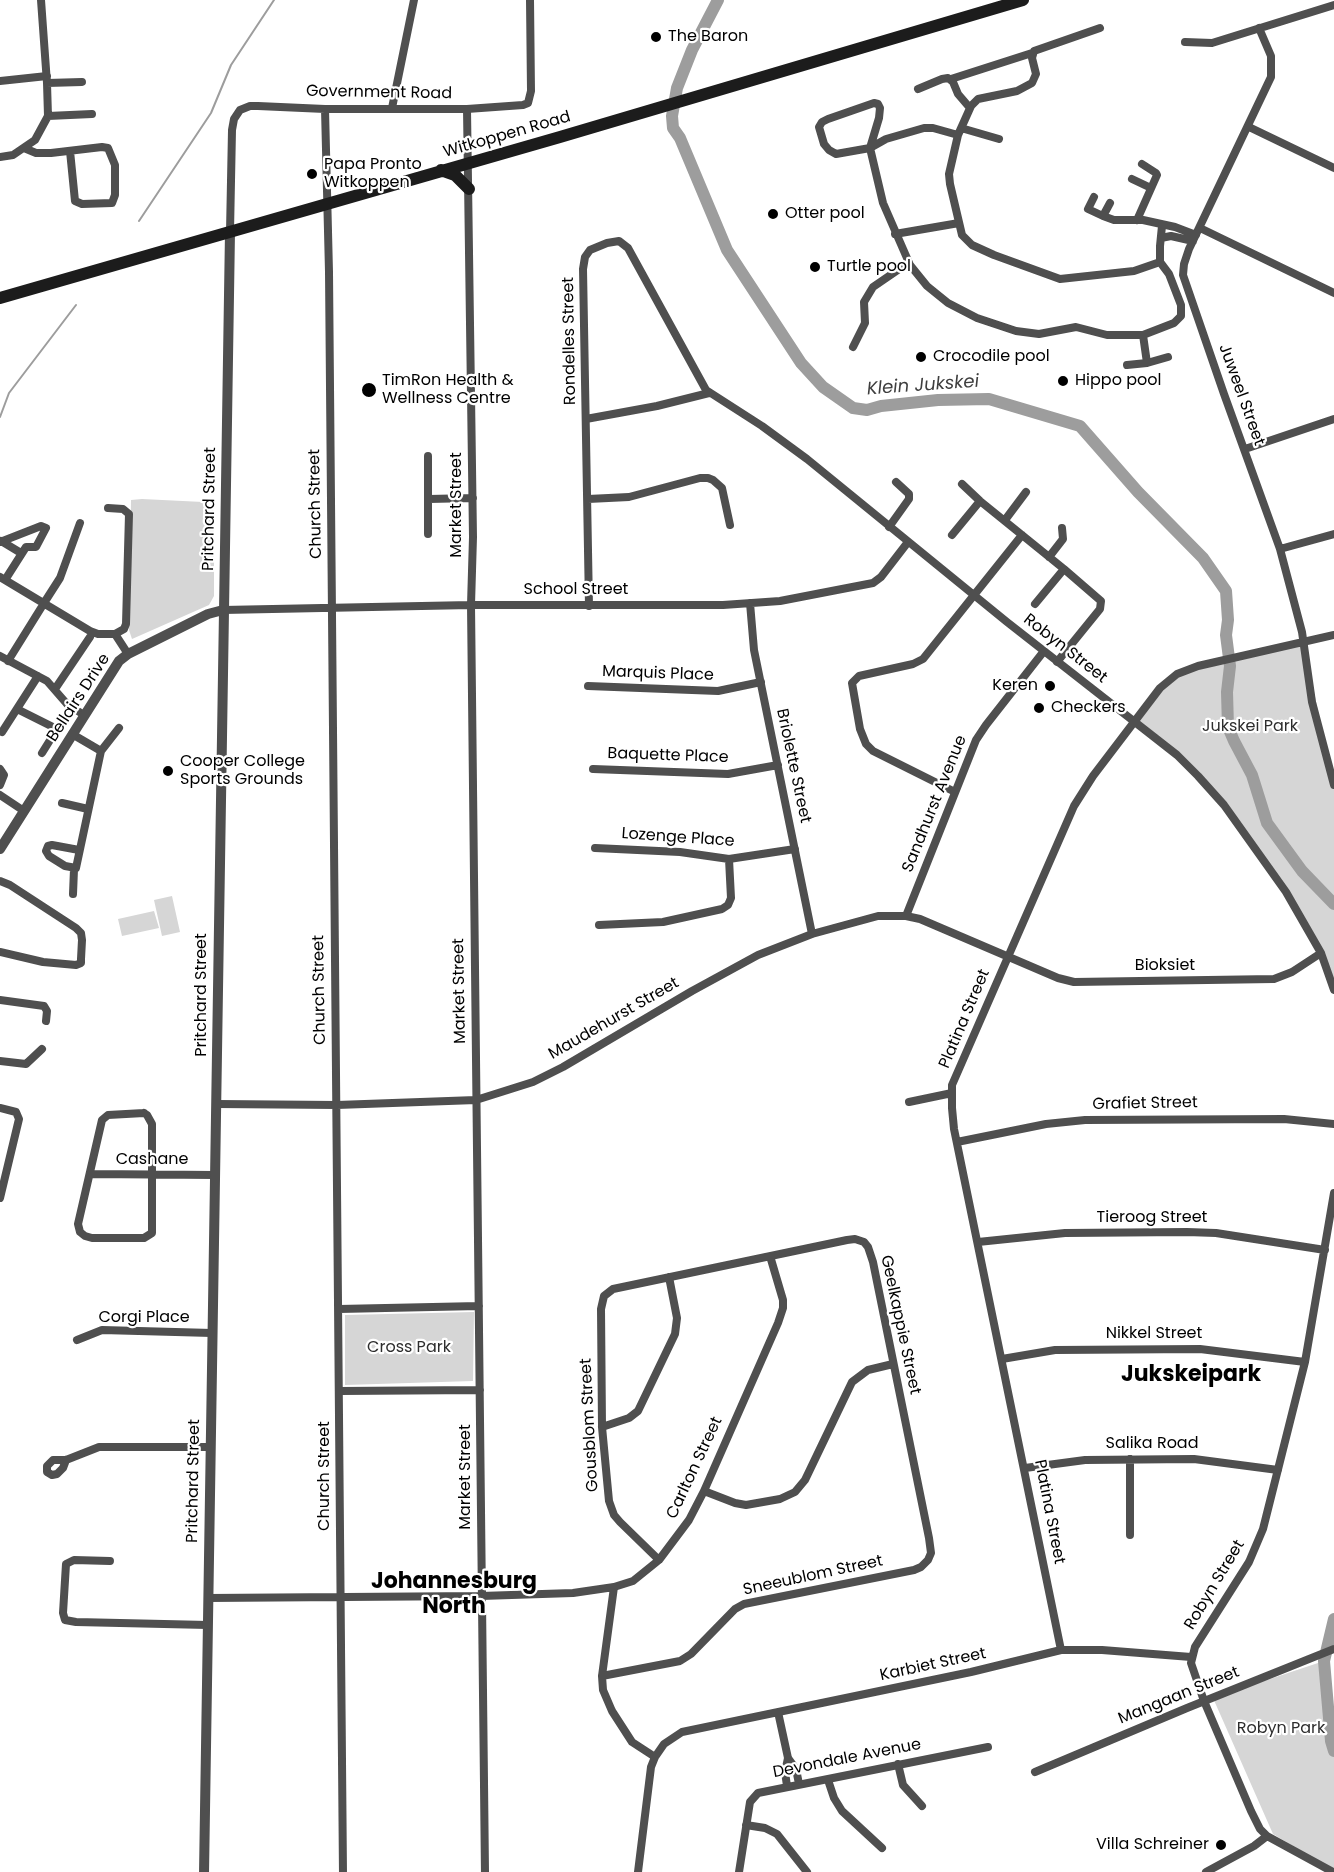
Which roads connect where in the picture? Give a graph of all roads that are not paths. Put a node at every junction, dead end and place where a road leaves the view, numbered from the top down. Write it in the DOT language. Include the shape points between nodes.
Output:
graph roads {
  1 [pos="41,0"];
  2 [pos="414,0"];
  3 [pos="530,0"];
  4 [pos="1023,0"];
  5 [pos="1334,5"];
  6 [pos="1100,28"];
  7 [pos="1259,28"];
  8 [pos="1185,42"];
  9 [pos="1032,53"];
  10 [pos="951,79"];
  11 [pos="47,80"];
  12 [pos="0,81"];
  13 [pos="82,82"];
  14 [pos="918,89"];
  15 [pos="392,108"];
  16 [pos="970,108"];
  17 [pos="325,109"];
  18 [pos="467,110"];
  19 [pos="92,114"];
  20 [pos="48,116"];
  21 [pos="234,119"];
  22 [pos="1249,127"];
  23 [pos="959,132"];
  24 [pos="999,139"];
  25 [pos="26,147"];
  26 [pos="870,148"];
  27 [pos="70,151"];
  28 [pos="0,157"];
  29 [pos="469,163"];
  30 [pos="1142,164"];
  31 [pos="1334,168"];
  32 [pos="441,171"];
  33 [pos="1132,179"];
  34 [pos="1151,188"];
  35 [pos="469,189"];
  36 [pos="1094,197"];
  37 [pos="1110,203"];
  38 [pos="327,204"];
  39 [pos="1103,216"];
  40 [pos="1137,220"];
  41 [pos="959,223"];
  42 [pos="1162,226"];
  43 [pos="230,232"];
  44 [pos="895,234"];
  45 [pos="1161,238"];
  46 [pos="1195,238"];
  47 [pos="1160,262"];
  48 [pos="908,263"];
  49 [pos="1334,293"];
  50 [pos="0,298"];
  51 [pos="1143,335"];
  52 [pos="853,347"];
  53 [pos="1168,357"];
  54 [pos="1147,363"];
  55 [pos="1127,365"];
  56 [pos="709,393"];
  57 [pos="586,419"];
  58 [pos="1334,419"];
  59 [pos="1245,449"];
  60 [pos="428,456"];
  61 [pos="896,482"];
  62 [pos="962,484"];
  63 [pos="1026,492"];
  64 [pos="473,498"];
  65 [pos="429,499"];
  66 [pos="588,499"];
  67 [pos="980,501"];
  68 [pos="108,508"];
  69 [pos="1005,520"];
  70 [pos="80,524"];
  71 [pos="730,525"];
  72 [pos="889,527"];
  73 [pos="1062,528"];
  74 [pos="428,534"];
  75 [pos="1334,534"];
  76 [pos="952,535"];
  77 [pos="1022,535"];
  78 [pos="1,542"];
  79 [pos="908,542"];
  80 [pos="1280,549"];
  81 [pos="21,553"];
  82 [pos="1049,557"];
  83 [pos="1064,568"];
  84 [pos="3,578"];
  85 [pos="974,596"];
  86 [pos="750,603"];
  87 [pos="1035,604"];
  88 [pos="43,605"];
  89 [pos="471,605"];
  90 [pos="589,606"];
  91 [pos="332,608"];
  92 [pos="224,610"];
  93 [pos="115,634"];
  94 [pos="1334,635"];
  95 [pos="90,637"];
  96 [pos="1304,642"];
  97 [pos="1044,651"];
  98 [pos="128,654"];
  99 [pos="4,658"];
  100 [pos="1057,662"];
  101 [pos="39,676"];
  102 [pos="761,682"];
  103 [pos="588,686"];
  104 [pos="55,689"];
  105 [pos="17,710"];
  106 [pos="84,716"];
  107 [pos="63,720"];
  108 [pos="1134,722"];
  109 [pos="119,728"];
  110 [pos="57,729"];
  111 [pos="2,732"];
  112 [pos="72,734"];
  113 [pos="1329,750"];
  114 [pos="101,751"];
  115 [pos="42,753"];
  116 [pos="778,765"];
  117 [pos="0,769"];
  118 [pos="593,769"];
  119 [pos="0,785"];
  120 [pos="1334,785"];
  121 [pos="955,792"];
  122 [pos="0,795"];
  123 [pos="62,803"];
  124 [pos="88,809"];
  125 [pos="24,811"];
  126 [pos="595,848"];
  127 [pos="0,849"];
  128 [pos="795,849"];
  129 [pos="79,850"];
  130 [pos="729,859"];
  131 [pos="74,869"];
  132 [pos="0,881"];
  133 [pos="73,894"];
  134 [pos="906,916"];
  135 [pos="599,925"];
  136 [pos="812,934"];
  137 [pos="0,952"];
  138 [pos="1321,954"];
  139 [pos="1008,957"];
  140 [pos="1334,990"];
  141 [pos="0,1000"];
  142 [pos="46,1021"];
  143 [pos="42,1049"];
  144 [pos="0,1062"];
  145 [pos="952,1093"];
  146 [pos="477,1100"];
  147 [pos="909,1101"];
  148 [pos="217,1104"];
  149 [pos="337,1105"];
  150 [pos="0,1108"];
  151 [pos="1334,1124"];
  152 [pos="957,1142"];
  153 [pos="3,1167"];
  154 [pos="90,1174"];
  155 [pos="153,1175"];
  156 [pos="215,1175"];
  157 [pos="1334,1193"];
  158 [pos="0,1198"];
  159 [pos="978,1242"];
  160 [pos="1325,1250"];
  161 [pos="770,1256"];
  162 [pos="669,1277"];
  163 [pos="601,1305"];
  164 [pos="479,1306"];
  165 [pos="339,1309"];
  166 [pos="212,1334"];
  167 [pos="76,1340"];
  168 [pos="1002,1359"];
  169 [pos="1305,1362"];
  170 [pos="893,1364"];
  171 [pos="480,1389"];
  172 [pos="340,1391"];
  173 [pos="602,1428"];
  174 [pos="209,1448"];
  175 [pos="1130,1459"];
  176 [pos="66,1460"];
  177 [pos="1025,1468"];
  178 [pos="1278,1470"];
  179 [pos="704,1491"];
  180 [pos="1130,1535"];
  181 [pos="931,1547"];
  182 [pos="659,1560"];
  183 [pos="110,1561"];
  184 [pos="614,1587"];
  185 [pos="481,1596"];
  186 [pos="340,1597"];
  187 [pos="208,1598"];
  188 [pos="208,1625"];
  189 [pos="1334,1649"];
  190 [pos="1062,1650"];
  191 [pos="1191,1657"];
  192 [pos="602,1676"];
  193 [pos="1204,1701"];
  194 [pos="778,1712"];
  195 [pos="988,1747"];
  196 [pos="655,1757"];
  197 [pos="788,1758"];
  198 [pos="898,1764"];
  199 [pos="1035,1772"];
  200 [pos="828,1780"];
  201 [pos="799,1784"];
  202 [pos="787,1786"];
  203 [pos="922,1806"];
  204 [pos="746,1825"];
  205 [pos="1267,1836"];
  206 [pos="882,1848"];
  207 [pos="1209,1871"];
  208 [pos="204,1872"];
  209 [pos="343,1872"];
  210 [pos="485,1872"];
  211 [pos="638,1872"];
  212 [pos="739,1872"];
  213 [pos="807,1872"];
  214 [pos="1333,1872"];
  1 -- 11 [label="street"];
  2 -- 15 [label="street"];
  3 -- 18 [label="street, Government Road" via="528,103"];
  4 -- 29 [label="main road, Witkoppen Road"];
  5 -- 7 [label="street"];
  6 -- 9 [label="street"];
  7 -- 8 [label="street" via="1208,44"];
  7 -- 22 [label="street, Juweel Street" via="1271,56 1272,73"];
  9 -- 10 [label="street"];
  9 -- 16 [label="street" via="1036,74 1028,86 978,99"];
  10 -- 14 [label="street" via="942,78"];
  10 -- 16 [label="street"];
  11 -- 12 [label="street"];
  11 -- 13 [label="street"];
  11 -- 20 [label="street"];
  15 -- 17 [label="street, Government Road"];
  15 -- 18 [label="street, Government Road"];
  16 -- 23 [label="street"];
  17 -- 21 [label="street, Government Road" via="250,106 240,110"];
  17 -- 38 [label="street, Church Street"];
  18 -- 29 [label="street, Market Street"];
  19 -- 20 [label="street"];
  20 -- 25 [label="street"];
  21 -- 43 [label="street, Pritchard Street"];
  22 -- 31 [label="street"];
  22 -- 46 [label="street, Juweel Street"];
  23 -- 24 [label="street"];
  23 -- 26 [label="street" via="924,128 886,138"];
  23 -- 41 [label="street" via="949,178"];
  25 -- 27 [label="street" via="36,153"];
  25 -- 28 [label="street"];
  26 -- 26 [label="street" via="839,154 829,150 819,128 828,119 878,104 879,118"];
  26 -- 44 [label="street"];
  27 -- 27 [label="street" via="108,148 115,165 112,203 75,201"];
  29 -- 32 [label="main road, Witkoppen Road"];
  29 -- 35 [label="street, Market Street"];
  30 -- 34 [label="street" via="1157,174"];
  32 -- 35 [label="main road" via="455,175"];
  32 -- 38 [label="main road, Witkoppen Road"];
  33 -- 34 [label="street"];
  34 -- 40 [label="street"];
  35 -- 64 [label="street, Market Street"];
  36 -- 39 [label="street" via="1089,210"];
  37 -- 39 [label="street"];
  38 -- 43 [label="main road, Witkoppen Road"];
  38 -- 91 [label="street, Church Street"];
  39 -- 40 [label="street"];
  40 -- 42 [label="street"];
  41 -- 44 [label="street"];
  41 -- 47 [label="street" via="964,239 972,245 1060,279 1134,271"];
  42 -- 45 [label="street"];
  42 -- 46 [label="street" via="1175,227"];
  43 -- 50 [label="main road, Witkoppen Road"];
  43 -- 92 [label="street, Pritchard Street"];
  44 -- 48 [label="street"];
  45 -- 46 [label="street"];
  45 -- 47 [label="street"];
  46 -- 49 [label="street"];
  46 -- 59 [label="street, Juweel Street" via="1184,264 1184,279"];
  47 -- 51 [label="street" via="1181,305 1180,319"];
  48 -- 51 [label="street" via="948,303 1012,330 1039,334 1076,327 1107,334"];
  48 -- 52 [label="street" via="873,287 864,302 865,323"];
  51 -- 54 [label="street"];
  53 -- 54 [label="street"];
  54 -- 55 [label="street"];
  56 -- 57 [label="street"];
  56 -- 57 [label="street, Rondelles Street" via="628,248 615,241 592,249 585,257 583,269"];
  56 -- 72 [label="street, Robyn Street" via="801,455"];
  57 -- 66 [label="street, Rondelles Street"];
  58 -- 59 [label="street"];
  59 -- 80 [label="street, Juweel Street"];
  60 -- 65 [label="street"];
  61 -- 72 [label="street" via="909,494 909,499"];
  62 -- 67 [label="street"];
  63 -- 69 [label="street"];
  64 -- 65 [label="street"];
  64 -- 89 [label="street, Market Street"];
  65 -- 74 [label="street"];
  66 -- 71 [label="street" via="629,497 708,478 722,488"];
  66 -- 90 [label="street, Rondelles Street"];
  67 -- 69 [label="street"];
  67 -- 76 [label="street"];
  68 -- 93 [label="street" via="123,509 129,514 126,624"];
  69 -- 77 [label="street"];
  70 -- 88 [label="street" via="60,578"];
  72 -- 79 [label="street, Robyn Street"];
  73 -- 82 [label="street" via="1063,539"];
  75 -- 80 [label="street"];
  77 -- 82 [label="street"];
  77 -- 85 [label="street"];
  78 -- 81 [label="street"];
  78 -- 81 [label="street" via="45,526 36,547 27,546"];
  79 -- 85 [label="street, Robyn Street"];
  79 -- 86 [label="street, School Street" via="873,583"];
  80 -- 96 [label="street, Juweel Street"];
  81 -- 84 [label="street"];
  82 -- 83 [label="street"];
  83 -- 87 [label="street"];
  83 -- 100 [label="street" via="1100,599 1101,605"];
  84 -- 88 [label="street"];
  85 -- 97 [label="street, Robyn Street"];
  85 -- 121 [label="street" via="921,661 859,676 852,684 866,744"];
  86 -- 90 [label="street, School Street"];
  86 -- 102 [label="street, Briolette Street"];
  88 -- 93 [label="street" via="90,631"];
  88 -- 99 [label="street"];
  89 -- 90 [label="street, School Street"];
  89 -- 91 [label="street, School Street"];
  89 -- 146 [label="street, Market Street"];
  91 -- 92 [label="street, School Street"];
  91 -- 149 [label="street, Church Street"];
  92 -- 98 [label="street, Bellairs Drive" via="208,614"];
  92 -- 148 [label="street, Pritchard Street"];
  93 -- 98 [label="street"];
  94 -- 96 [label="street, Platina Street"];
  95 -- 104 [label="street"];
  96 -- 108 [label="street, Platina Street" via="1212,662 1173,676"];
  96 -- 113 [label="street, Juweel Street" via="1312,702"];
  97 -- 100 [label="street, Robyn Street"];
  97 -- 121 [label="street, Sandhurst Avenue" via="980,733"];
  98 -- 106 [label="street, Bellairs Drive" via="119,661"];
  99 -- 101 [label="street"];
  100 -- 108 [label="street, Robyn Street"];
  101 -- 104 [label="street"];
  101 -- 105 [label="street"];
  102 -- 103 [label="street, Marquis Place" via="718,691"];
  102 -- 116 [label="street, Briolette Street"];
  104 -- 106 [label="street"];
  105 -- 110 [label="street"];
  105 -- 111 [label="street"];
  106 -- 112 [label="street, Bellairs Drive"];
  107 -- 110 [label="street"];
  108 -- 138 [label="street, Robyn Street" via="1177,755 1224,805 1286,892"];
  108 -- 139 [label="street, Platina Street" via="1074,806"];
  109 -- 114 [label="street"];
  110 -- 115 [label="street"];
  112 -- 114 [label="street"];
  112 -- 125 [label="street, Bellairs Drive"];
  113 -- 120 [label="street, Juweel Street"];
  114 -- 124 [label="street"];
  116 -- 118 [label="street, Baquette Place" via="728,774"];
  116 -- 128 [label="street, Briolette Street"];
  117 -- 119 [label="street" via="4,775"];
  121 -- 134 [label="street, Sandhurst Avenue"];
  122 -- 125 [label="street"];
  123 -- 124 [label="street"];
  124 -- 129 [label="street"];
  125 -- 127 [label="street, Bellairs Drive"];
  126 -- 130 [label="street, Lozenge Place"];
  128 -- 130 [label="street, Lozenge Place"];
  128 -- 136 [label="street, Briolette Street"];
  129 -- 131 [label="street"];
  129 -- 131 [label="street" via="54,845 46,848 49,856"];
  130 -- 135 [label="street" via="731,898 722,909 663,922"];
  131 -- 133 [label="street"];
  132 -- 137 [label="street" via="76,927 82,940 81,963 76,965"];
  134 -- 136 [label="street, Maudehurst Street" via="870,917"];
  134 -- 139 [label="street, Maudehurst Street"];
  136 -- 146 [label="street, Maudehurst Street" via="747,960 533,1082"];
  138 -- 139 [label="street, Bioksiet" via="1279,978 1208,981 1068,981"];
  138 -- 140 [label="street, Robyn Street"];
  139 -- 145 [label="street, Platina Street" via="961,1063"];
  141 -- 142 [label="street" via="44,1006"];
  143 -- 144 [label="street" via="26,1064"];
  145 -- 147 [label="street"];
  145 -- 152 [label="street, Platina Street"];
  146 -- 149 [label="street, Maudehurst Street"];
  146 -- 164 [label="street, Market Street"];
  148 -- 149 [label="street, Maudehurst Street"];
  148 -- 156 [label="street, Pritchard Street"];
  149 -- 165 [label="street, Church Street"];
  150 -- 153 [label="street" via="16,1112 19,1119"];
  151 -- 152 [label="street, Grafiet Street" via="1284,1119 1085,1120"];
  152 -- 159 [label="street, Platina Street"];
  153 -- 158 [label="street"];
  154 -- 155 [label="street, Cashane"];
  154 -- 155 [label="street" via="102,1120 106,1116 144,1113 152,1124"];
  154 -- 155 [label="street" via="78,1224 80,1232 92,1238 149,1236 153,1231"];
  155 -- 156 [label="street, Cashane"];
  156 -- 166 [label="street, Pritchard Street"];
  157 -- 160 [label="street, Robyn Street"];
  159 -- 160 [label="street, Tieroog Street" via="1059,1234 1175,1232 1216,1233"];
  159 -- 168 [label="street, Platina Street"];
  160 -- 169 [label="street, Robyn Street"];
  161 -- 162 [label="street, Geelkappie Street"];
  161 -- 170 [label="street, Geelkappie Street" via="852,1239 867,1245"];
  161 -- 179 [label="street, Carlton Street" via="782,1296 781,1317"];
  162 -- 163 [label="street, Geelkappie Street" via="613,1289"];
  162 -- 173 [label="street" via="677,1323 675,1334 639,1411"];
  163 -- 173 [label="street, Gousblom Street"];
  164 -- 165 [label="street"];
  164 -- 171 [label="street, Market Street"];
  165 -- 172 [label="street, Church Street"];
  166 -- 167 [label="street, Corgi Place" via="102,1330"];
  166 -- 174 [label="street, Pritchard Street"];
  168 -- 169 [label="street, Nikkel Street" via="1054,1350 1200,1348"];
  168 -- 177 [label="street, Platina Street"];
  169 -- 178 [label="street, Robyn Street"];
  170 -- 179 [label="street" via="868,1370 852,1382 805,1480 795,1492 746,1505"];
  170 -- 181 [label="street, Geelkappie Street"];
  171 -- 172 [label="street"];
  171 -- 185 [label="street, Market Street"];
  172 -- 186 [label="street, Church Street"];
  173 -- 182 [label="street, Gousblom Street" via="611,1509"];
  174 -- 176 [label="street" via="107,1446"];
  174 -- 187 [label="street, Pritchard Street"];
  175 -- 177 [label="street, Salika Road" via="1073,1460"];
  175 -- 178 [label="street, Salika Road" via="1194,1459"];
  175 -- 180 [label="street"];
  177 -- 190 [label="street, Platina Street"];
  178 -- 191 [label="street, Robyn Street" via="1253,1553"];
  179 -- 182 [label="street, Carlton Street" via="684,1528"];
  181 -- 192 [label="street, Sneeublom Street" via="928,1560 921,1567 744,1604 680,1661"];
  182 -- 184 [label="street, Carlton Street" via="636,1579"];
  183 -- 188 [label="street" via="66,1563 65,1620"];
  184 -- 185 [label="street, Carlton Street" via="573,1593"];
  184 -- 192 [label="street"];
  185 -- 186 [label="street, Carlton Street"];
  185 -- 210 [label="street, Market Street"];
  186 -- 187 [label="street, Carlton Street"];
  186 -- 209 [label="street, Church Street"];
  187 -- 188 [label="street, Pritchard Street"];
  188 -- 208 [label="street, Pritchard Street"];
  189 -- 193 [label="street, Mangaan Street"];
  190 -- 191 [label="street, Karbiet Street"];
  190 -- 194 [label="street, Karbiet Street"];
  191 -- 193 [label="street, Robyn Street"];
  192 -- 196 [label="street" via="606,1698 628,1737"];
  193 -- 199 [label="street, Mangaan Street"];
  193 -- 205 [label="street, Robyn Street" via="1251,1811"];
  194 -- 196 [label="street, Karbiet Street" via="682,1732 664,1744"];
  194 -- 197 [label="street"];
  195 -- 198 [label="street, Devondale Avenue"];
  196 -- 211 [label="street"];
  197 -- 201 [label="street" via="796,1769"];
  197 -- 202 [label="street"];
  198 -- 200 [label="street, Devondale Avenue"];
  198 -- 203 [label="street" via="903,1785"];
  200 -- 201 [label="street, Devondale Avenue"];
  200 -- 206 [label="street" via="842,1811"];
  201 -- 202 [label="street, Devondale Avenue"];
  202 -- 204 [label="street, Devondale Avenue" via="754,1795"];
  204 -- 212 [label="street, Devondale Avenue"];
  204 -- 213 [label="street" via="777,1834"];
  205 -- 207 [label="street"];
  205 -- 214 [label="street, Robyn Street"];
}
